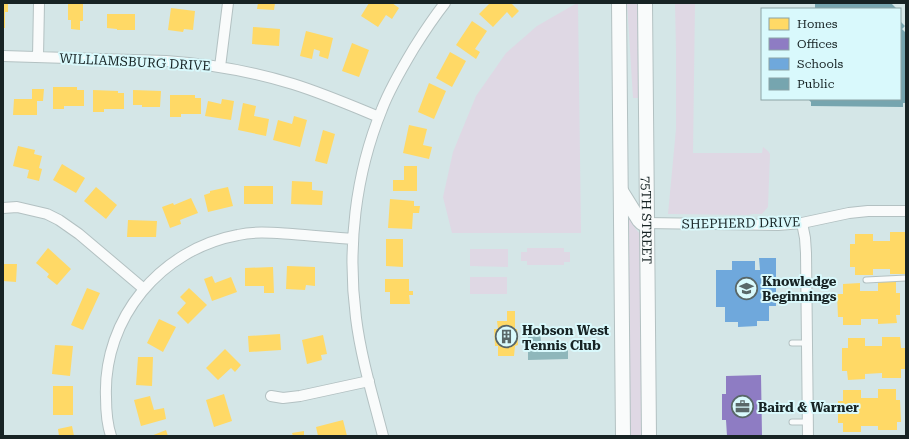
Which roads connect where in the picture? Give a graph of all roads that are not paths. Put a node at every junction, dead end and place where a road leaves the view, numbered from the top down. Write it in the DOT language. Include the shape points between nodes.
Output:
graph roads {
  1 [pos="39,3"];
  2 [pos="228,3"];
  3 [pos="445,3"];
  4 [pos="619,3"];
  5 [pos="645,3"];
  6 [pos="3,56"];
  7 [pos="38,57"];
  8 [pos="220,67"];
  9 [pos="379,117"];
  10 [pos="620,190"];
  11 [pos="3,208"];
  12 [pos="906,211"];
  13 [pos="646,223"];
  14 [pos="802,223"];
  15 [pos="353,238"];
  16 [pos="906,278"];
  17 [pos="866,280"];
  18 [pos="144,289"];
  19 [pos="792,343"];
  20 [pos="807,343"];
  21 [pos="369,380"];
  22 [pos="270,396"];
  23 [pos="792,422"];
  24 [pos="807,422"];
  25 [pos="111,436"];
  26 [pos="383,436"];
  27 [pos="623,436"];
  28 [pos="649,436"];
  29 [pos="808,436"];
  1 -- 7 [label="street"];
  2 -- 8 [label="street"];
  3 -- 9 [label="street" via="399,72"];
  4 -- 10 [label="main road, 75TH STREET"];
  5 -- 13 [label="main road, 75TH STREET"];
  6 -- 7 [label="street, WILLIAMSBURG DRIVE"];
  7 -- 8 [label="street, WILLIAMSBURG DRIVE" via="166,61"];
  8 -- 9 [label="street, WILLIAMSBURG DRIVE" via="292,84"];
  9 -- 15 [label="street" via="362,176"];
  10 -- 13 [label="main road" via="639,220"];
  10 -- 27 [label="main road, 75TH STREET"];
  11 -- 18 [label="street" via="17,207 47,214 59,220"];
  12 -- 14 [label="street, SHEPHERD DRIVE" via="849,213"];
  13 -- 14 [label="street, SHEPHERD DRIVE"];
  13 -- 28 [label="main road, 75TH STREET"];
  14 -- 20 [label="street" via="806,253"];
  15 -- 18 [label="street" via="257,233 216,240 179,257"];
  15 -- 21 [label="street" via="356,318"];
  16 -- 17 [label="lane"];
  18 -- 25 [label="street" via="132,303 118,329 110,353 105,388"];
  19 -- 20 [label="lane"];
  20 -- 24 [label="street"];
  21 -- 22 [label="street" via="300,396"];
  21 -- 26 [label="street"];
  23 -- 24 [label="lane"];
  24 -- 29 [label="street"];
}
